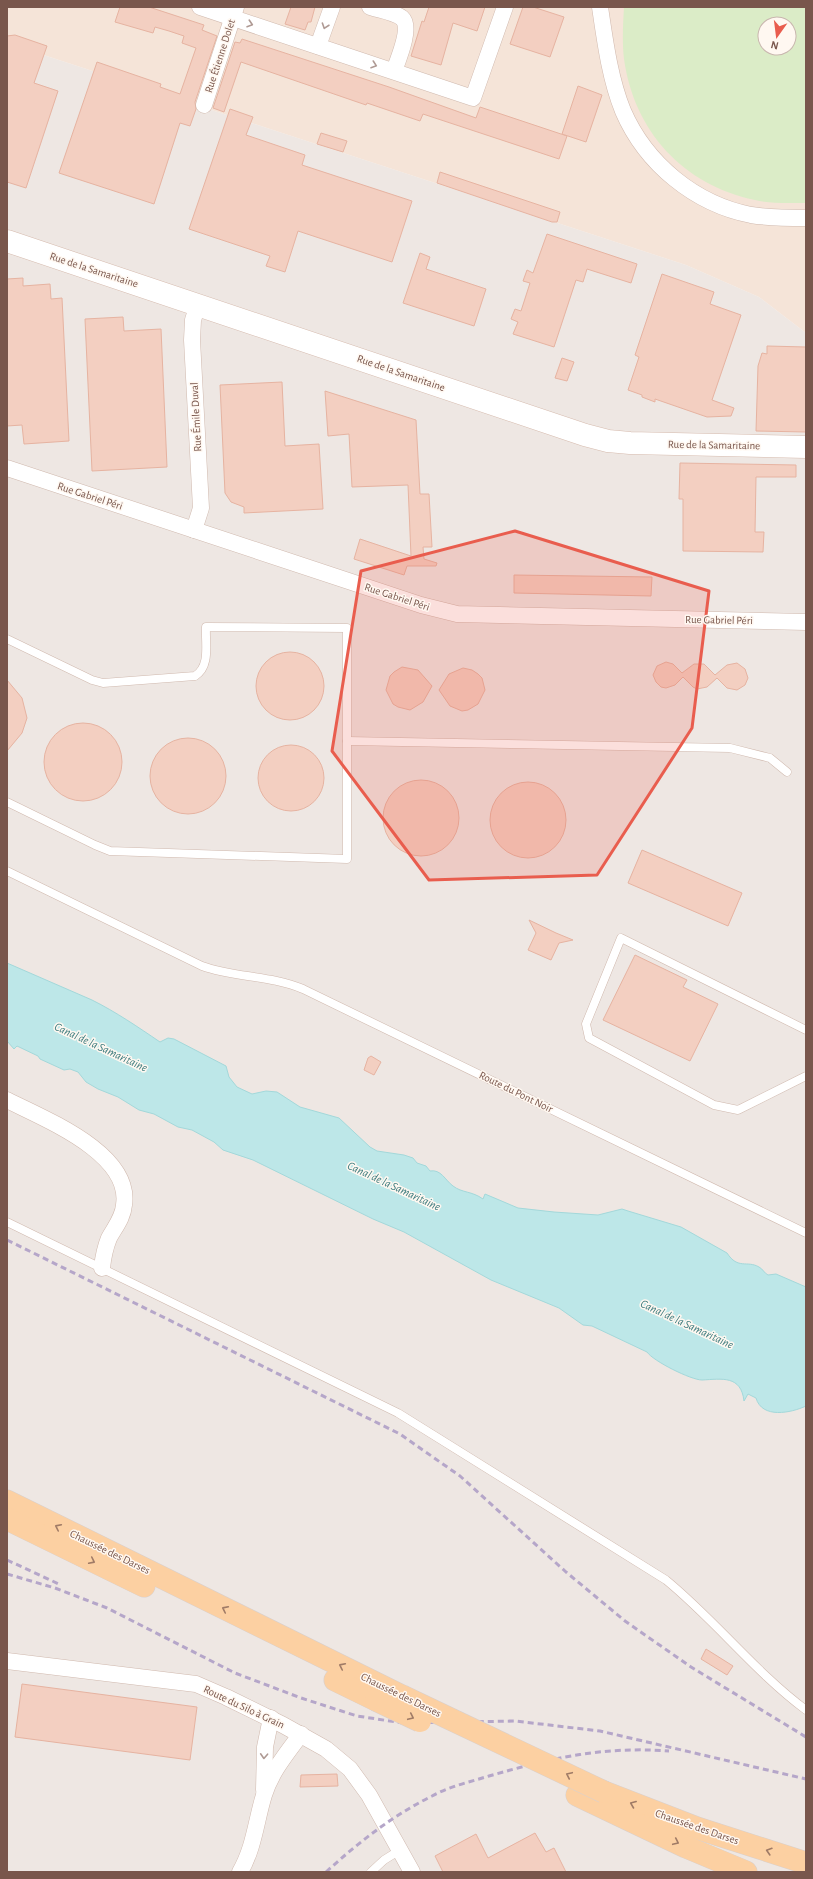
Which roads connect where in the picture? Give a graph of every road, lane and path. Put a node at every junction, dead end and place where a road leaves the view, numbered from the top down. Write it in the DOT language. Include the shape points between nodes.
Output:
graph roads {
  1 [pos="200,7"];
  2 [pos="332,7"];
  3 [pos="370,7"];
  4 [pos="505,7"];
  5 [pos="589,7"];
  6 [pos="600,7"];
  7 [pos="234,12"];
  8 [pos="604,33"];
  9 [pos="318,46"];
  10 [pos="394,71"];
  11 [pos="204,105"];
  12 [pos="806,218"];
  13 [pos="7,241"];
  14 [pos="198,304"];
  15 [pos="806,446"];
  16 [pos="7,468"];
  17 [pos="194,530"];
  18 [pos="806,622"];
  19 [pos="7,639"];
  20 [pos="347,741"];
  21 [pos="787,772"];
  22 [pos="7,802"];
  23 [pos="7,871"];
  24 [pos="806,1030"];
  25 [pos="806,1076"];
  26 [pos="7,1100"];
  27 [pos="7,1222"];
  28 [pos="806,1233"];
  29 [pos="102,1268"];
  30 [pos="7,1501"];
  31 [pos="7,1519"];
  32 [pos="7,1661"];
  33 [pos="806,1710"];
  34 [pos="270,1718"];
  35 [pos="301,1734"];
  36 [pos="264,1795"];
  37 [pos="400,1850"];
  38 [pos="702,1854"];
  39 [pos="806,1863"];
  40 [pos="240,1872"];
  41 [pos="371,1872"];
  42 [pos="412,1872"];
  43 [pos="733,1872"];
  44 [pos="746,1872"];
  1 -- 7 [label="street"];
  2 -- 9 [label="street, one-way"];
  3 -- 10 [label="street" via="400,17 405,23 406,32"];
  4 -- 10 [label="street" via="473,98"];
  5 -- 8 [label="street"];
  6 -- 8 [label="street"];
  7 -- 9 [label="street, one-way"];
  7 -- 11 [label="street, Rue Étienne Dolet"];
  8 -- 12 [label="street" via="623,110 643,145 672,177 701,196 731,209 771,218"];
  9 -- 10 [label="street, one-way"];
  13 -- 14 [label="street, Rue de la Samaritaine"];
  14 -- 15 [label="street, Rue de la Samaritaine" via="597,438 646,444"];
  14 -- 17 [label="street, Rue Émile Duval" via="193,320 192,340 201,508"];
  16 -- 17 [label="street, Rue Gabriel Péri"];
  17 -- 18 [label="street, Rue Gabriel Péri" via="422,605 457,614"];
  19 -- 20 [label="lane" via="103,683 195,676 205,663 206,627 347,628"];
  20 -- 21 [label="lane" via="730,748 770,758"];
  20 -- 22 [label="lane" via="347,858 110,851"];
  23 -- 28 [label="lane, Route du Pont Noir" via="192,962 218,972 270,978 303,989"];
  24 -- 25 [label="lane" via="621,938 586,1024 589,1038 714,1104 738,1110"];
  26 -- 29 [label="street" via="85,1142 104,1157 116,1172 123,1189 125,1204 121,1218 106,1246"];
  27 -- 29 [label="lane"];
  29 -- 33 [label="lane" via="398,1413 481,1463 666,1580 758,1669"];
  39 -- 30 [label="main road, Chaussée des Darses, one-way, bridge" via="697,1828 604,1792 402,1696"];
  31 -- 38 [label="main road, Chaussée des Darses, one-way, bridge" via="376,1700"];
  32 -- 34 [label="street, Route du Silo à Grain" via="187,1682"];
  34 -- 35 [label="street, Route du Silo à Grain"];
  34 -- 36 [label="street, one-way" via="264,1747"];
  35 -- 36 [label="street" via="276,1770"];
  35 -- 37 [label="street, Route du Silo à Grain" via="334,1755 354,1773 369,1794"];
  36 -- 40 [label="street" via="252,1846"];
  37 -- 41 [label="lane"];
  37 -- 42 [label="street, Route du Silo à Grain"];
  38 -- 43 [label="street"];
  38 -- 44 [label="main road, Chaussée des Darses"];
}
